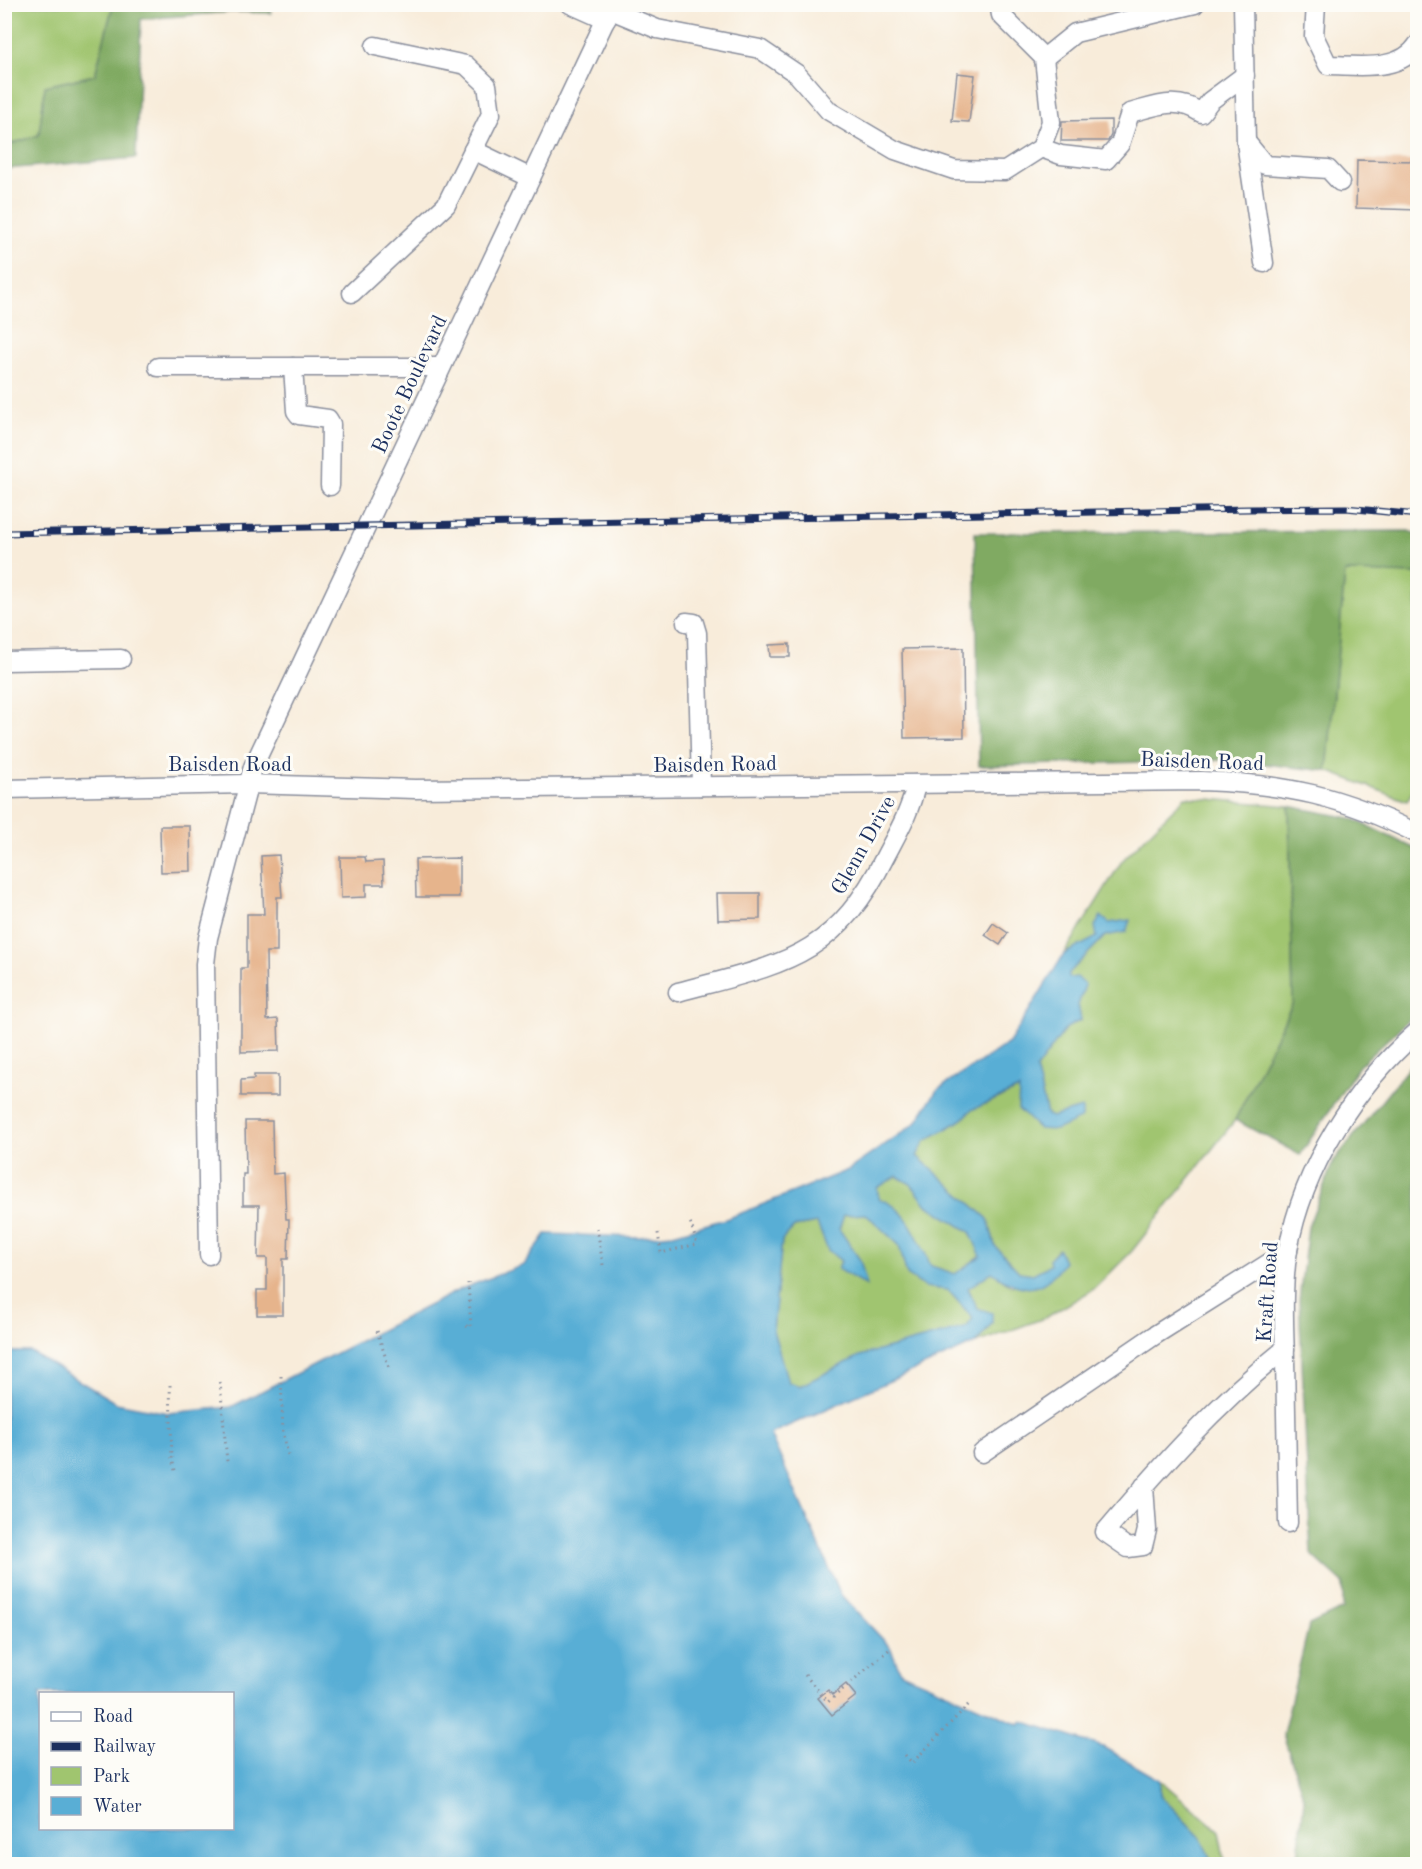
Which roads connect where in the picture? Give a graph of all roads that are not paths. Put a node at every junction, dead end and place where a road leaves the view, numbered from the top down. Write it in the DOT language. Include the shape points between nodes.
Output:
graph roads {
  1 [pos="570,4"];
  2 [pos="999,4"];
  3 [pos="1195,4"];
  4 [pos="1243,4"];
  5 [pos="1316,4"];
  6 [pos="1158,8"];
  7 [pos="610,11"];
  8 [pos="1418,44"];
  9 [pos="375,46"];
  10 [pos="1044,58"];
  11 [pos="1245,75"];
  12 [pos="1246,142"];
  13 [pos="1041,148"];
  14 [pos="473,150"];
  15 [pos="531,178"];
  16 [pos="1340,182"];
  17 [pos="1264,263"];
  18 [pos="352,293"];
  19 [pos="158,367"];
  20 [pos="293,367"];
  21 [pos="441,367"];
  22 [pos="330,486"];
  23 [pos="686,622"];
  24 [pos="121,659"];
  25 [pos="4,661"];
  26 [pos="247,784"];
  27 [pos="916,784"];
  28 [pos="701,786"];
  29 [pos="4,789"];
  30 [pos="1418,834"];
  31 [pos="678,992"];
  32 [pos="1418,1031"];
  33 [pos="1288,1251"];
  34 [pos="209,1256"];
  35 [pos="1285,1349"];
  36 [pos="982,1453"];
  37 [pos="1144,1486"];
  38 [pos="1288,1523"];
  1 -- 7 [label="street"];
  2 -- 10 [label="street" via="1001,15"];
  3 -- 6 [label="street"];
  4 -- 11 [label="street"];
  5 -- 8 [label="street" via="1314,36 1328,65 1389,65"];
  6 -- 10 [label="street" via="1075,33"];
  7 -- 13 [label="street" via="657,29 760,49 796,74 829,111 895,150 954,171 1005,171"];
  7 -- 15 [label="street, Boote Boulevard"];
  9 -- 14 [label="street" via="466,65 487,86 491,114"];
  10 -- 13 [label="street" via="1051,122"];
  11 -- 12 [label="street"];
  11 -- 13 [label="street" via="1210,101 1201,113 1188,104 1175,103 1130,113 1120,144 1106,160"];
  12 -- 16 [label="street" via="1265,165 1328,169"];
  12 -- 17 [label="street"];
  14 -- 15 [label="street"];
  14 -- 18 [label="street" via="446,204"];
  15 -- 21 [label="street, Boote Boulevard"];
  19 -- 20 [label="street"];
  20 -- 21 [label="street"];
  20 -- 22 [label="street" via="296,411 299,415 328,419 331,424"];
  21 -- 26 [label="street, Boote Boulevard"];
  23 -- 28 [label="street" via="694,623 697,633"];
  24 -- 25 [label="street"];
  26 -- 28 [label="street, Baisden Road" via="415,789"];
  26 -- 29 [label="street, Baisden Road"];
  26 -- 34 [label="street, Boote Boulevard" via="205,964"];
  27 -- 28 [label="street, Baisden Road"];
  27 -- 30 [label="street, Baisden Road" via="1202,781 1276,786 1342,800"];
  27 -- 31 [label="street, Glenn Drive" via="913,802 879,871 852,911 832,932 777,965"];
  32 -- 33 [label="street, Kraft Road" via="1360,1090 1333,1134 1299,1210"];
  33 -- 35 [label="street, Kraft Road"];
  33 -- 36 [label="street" via="1155,1335"];
  35 -- 37 [label="street" via="1242,1383"];
  35 -- 38 [label="street, Kraft Road"];
}
